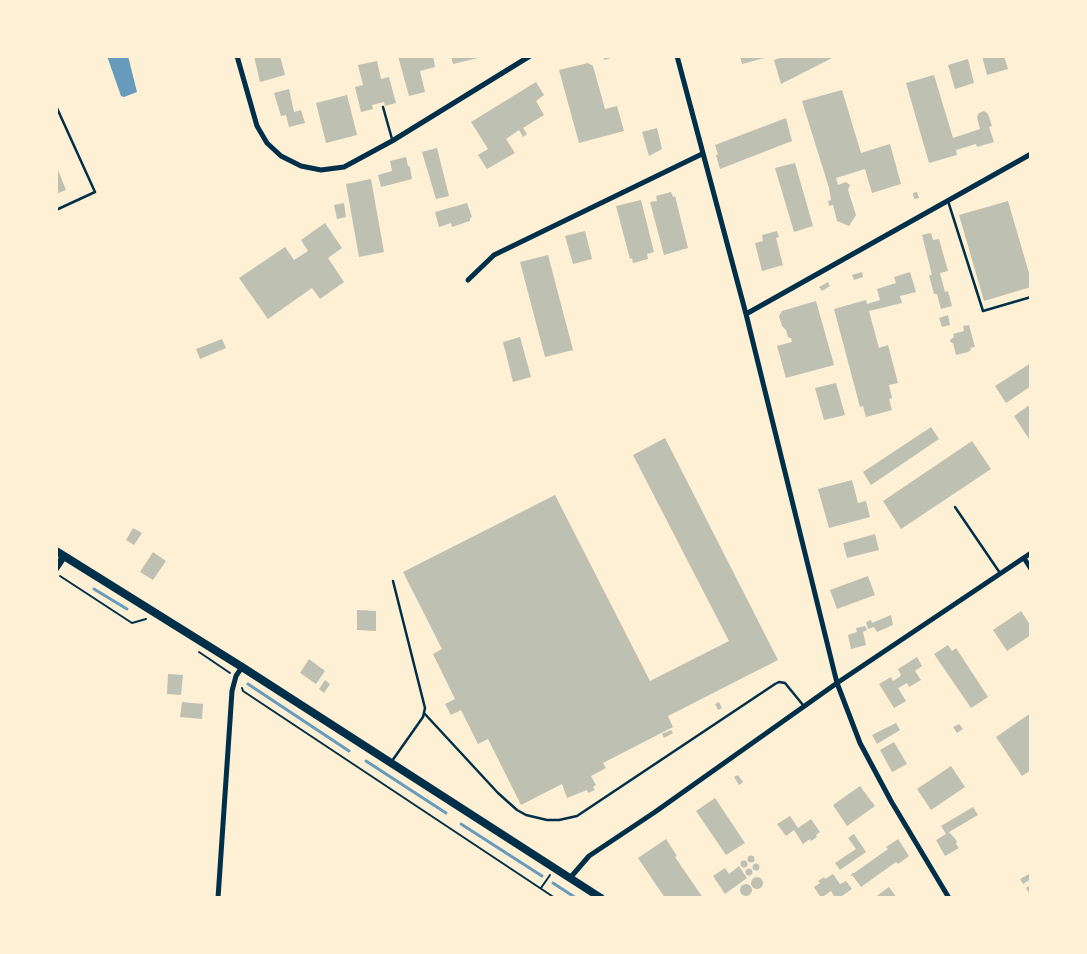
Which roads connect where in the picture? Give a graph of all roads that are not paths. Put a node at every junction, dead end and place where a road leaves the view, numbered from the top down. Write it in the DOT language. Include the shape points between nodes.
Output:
graph roads {
  1 [pos="237,56"];
  2 [pos="530,56"];
  3 [pos="677,56"];
  4 [pos="56,106"];
  5 [pos="383,107"];
  6 [pos="392,141"];
  7 [pos="702,154"];
  8 [pos="1031,154"];
  9 [pos="948,201"];
  10 [pos="56,210"];
  11 [pos="468,280"];
  12 [pos="1031,297"];
  13 [pos="746,314"];
  14 [pos="955,507"];
  15 [pos="56,551"];
  16 [pos="1031,553"];
  17 [pos="64,556"];
  18 [pos="1024,558"];
  19 [pos="56,568"];
  20 [pos="1031,569"];
  21 [pos="1000,573"];
  22 [pos="392,581"];
  23 [pos="242,666"];
  24 [pos="836,683"];
  25 [pos="804,706"];
  26 [pos="424,713"];
  27 [pos="391,762"];
  28 [pos="570,878"];
  29 [pos="218,898"];
  30 [pos="600,898"];
  31 [pos="949,898"];
  1 -- 6 [label="street" via="257,126 267,143 282,156 301,166 321,170 344,168"];
  2 -- 6 [label="street"];
  3 -- 7 [label="street"];
  4 -- 10 [label="lane" via="95,192"];
  5 -- 6 [label="lane"];
  7 -- 11 [label="street" via="494,255"];
  7 -- 13 [label="street"];
  8 -- 9 [label="street"];
  9 -- 12 [label="lane" via="983,310"];
  9 -- 13 [label="street"];
  13 -- 24 [label="street"];
  14 -- 21 [label="lane"];
  15 -- 17 [label="main road"];
  16 -- 18 [label="street"];
  17 -- 19 [label="street"];
  17 -- 23 [label="main road"];
  18 -- 20 [label="street"];
  18 -- 21 [label="street"];
  21 -- 24 [label="street"];
  22 -- 26 [label="lane"];
  23 -- 27 [label="main road"];
  23 -- 29 [label="street" via="232,691"];
  24 -- 25 [label="street"];
  24 -- 31 [label="street" via="860,743"];
  25 -- 26 [label="lane" via="785,683 779,682 577,816 559,820 537,819 517,810"];
  25 -- 28 [label="street" via="589,856"];
  26 -- 27 [label="lane"];
  27 -- 28 [label="main road"];
  28 -- 30 [label="main road"];
}
